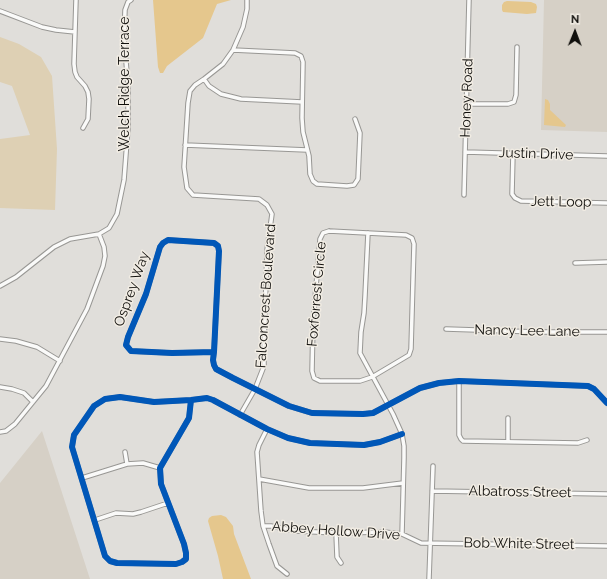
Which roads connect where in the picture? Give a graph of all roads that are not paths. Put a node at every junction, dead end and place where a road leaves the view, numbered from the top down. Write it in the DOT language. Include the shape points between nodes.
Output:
graph roads {
  1 [pos="76,0"];
  2 [pos="131,0"];
  3 [pos="247,0"];
  4 [pos="469,0"];
  5 [pos="0,11"];
  6 [pos="74,32"];
  7 [pos="517,47"];
  8 [pos="233,50"];
  9 [pos="204,79"];
  10 [pos="302,102"];
  11 [pos="467,104"];
  12 [pos="355,119"];
  13 [pos="83,128"];
  14 [pos="185,145"];
  15 [pos="307,150"];
  16 [pos="465,152"];
  17 [pos="513,153"];
  18 [pos="607,156"];
  19 [pos="464,195"];
  20 [pos="607,203"];
  21 [pos="368,233"];
  22 [pos="99,234"];
  23 [pos="607,262"];
  24 [pos="575,263"];
  25 [pos="0,286"];
  26 [pos="446,329"];
  27 [pos="607,332"];
  28 [pos="0,340"];
  29 [pos="214,352"];
  30 [pos="60,360"];
  31 [pos="372,378"];
  32 [pos="459,381"];
  33 [pos="0,386"];
  34 [pos="255,389"];
  35 [pos="192,400"];
  36 [pos="33,402"];
  37 [pos="607,403"];
  38 [pos="388,405"];
  39 [pos="240,415"];
  40 [pos="508,418"];
  41 [pos="267,429"];
  42 [pos="0,432"];
  43 [pos="402,434"];
  44 [pos="587,440"];
  45 [pos="508,442"];
  46 [pos="125,452"];
  47 [pos="127,464"];
  48 [pos="433,466"];
  49 [pos="160,468"];
  50 [pos="82,478"];
  51 [pos="259,479"];
  52 [pos="403,483"];
  53 [pos="432,491"];
  54 [pos="607,494"];
  55 [pos="168,503"];
  56 [pos="95,520"];
  57 [pos="263,526"];
  58 [pos="336,533"];
  59 [pos="402,534"];
  60 [pos="430,543"];
  61 [pos="607,546"];
  62 [pos="341,563"];
  63 [pos="286,574"];
  64 [pos="429,579"];
  1 -- 6 [label="street"];
  2 -- 22 [label="street, Welch Ridge Terrace" via="125,10 128,128 124,180 117,214 109,228"];
  3 -- 8 [label="street, Falconcrest Boulevard" via="243,28"];
  4 -- 11 [label="street, Honey Road"];
  5 -- 6 [label="street" via="42,27"];
  6 -- 13 [label="street" via="75,72 85,86 89,99 88,119"];
  7 -- 11 [label="street" via="514,102"];
  8 -- 9 [label="street, Falconcrest Boulevard" via="224,64"];
  8 -- 10 [label="street" via="295,53 301,56"];
  9 -- 10 [label="street" via="221,94 241,99"];
  9 -- 14 [label="street, Falconcrest Boulevard" via="190,91"];
  10 -- 15 [label="street" via="303,132"];
  11 -- 16 [label="street, Honey Road"];
  12 -- 15 [label="street" via="360,133 358,179 354,185 317,184 310,174"];
  14 -- 15 [label="street"];
  14 -- 34 [label="street, Falconcrest Boulevard" via="184,167 187,188 193,195 258,199 267,205 272,214 267,250 264,366"];
  16 -- 17 [label="street, Justin Drive"];
  16 -- 19 [label="street, Honey Road"];
  17 -- 18 [label="street, Justin Drive"];
  17 -- 20 [label="street, Jett Loop" via="512,194 515,198 521,201"];
  21 -- 31 [label="street" via="360,353"];
  21 -- 31 [label="street, Foxforrest Circle" via="406,235 412,238 414,244 411,349 405,359"];
  21 -- 31 [label="street, Foxforrest Circle" via="328,231 323,233 320,239 312,371 314,378 320,380 360,381"];
  22 -- 25 [label="street" via="70,239 54,247 16,277"];
  22 -- 30 [label="street" via="105,251 104,266 87,309"];
  23 -- 24 [label="street"];
  26 -- 27 [label="street, Nancy Lee Lane"];
  28 -- 30 [label="street" via="16,341 37,348"];
  29 -- 29 [label="street, Osprey Way" via="218,246 214,243 168,240 160,247 146,294 126,345 131,351 172,354"];
  29 -- 34 [label="street, Osprey Way" via="216,368"];
  30 -- 36 [label="street" via="46,386"];
  31 -- 38 [label="street"];
  32 -- 37 [label="street" via="588,386"];
  32 -- 38 [label="street" via="439,382 420,388"];
  32 -- 45 [label="street" via="461,439"];
  33 -- 36 [label="street" via="24,393"];
  34 -- 38 [label="street" via="289,406 312,413 373,413"];
  34 -- 39 [label="street, Falconcrest Boulevard"];
  35 -- 39 [label="street" via="207,398"];
  35 -- 49 [label="street" via="189,418"];
  35 -- 50 [label="street" via="154,402 120,397 105,399 94,406 74,435 72,447"];
  36 -- 42 [label="street" via="15,424"];
  38 -- 43 [label="street"];
  39 -- 41 [label="street"];
  40 -- 45 [label="street"];
  41 -- 43 [label="street" via="288,438 326,444 364,445"];
  41 -- 51 [label="street" via="257,452"];
  43 -- 52 [label="street"];
  44 -- 45 [label="street" via="578,444"];
  46 -- 47 [label="street"];
  47 -- 49 [label="street" via="143,463"];
  47 -- 50 [label="street"];
  48 -- 53 [label="street"];
  49 -- 55 [label="street" via="161,484"];
  50 -- 56 [label="street"];
  51 -- 52 [label="street" via="309,488 363,488"];
  51 -- 57 [label="street"];
  52 -- 59 [label="street"];
  53 -- 54 [label="street, Albatross Street"];
  53 -- 60 [label="street"];
  55 -- 56 [label="street" via="133,514 116,513"];
  55 -- 56 [label="street" via="186,553 186,559 176,564 110,561 105,556"];
  57 -- 58 [label="street, Abbey Hollow Drive"];
  57 -- 63 [label="street" via="277,566"];
  58 -- 59 [label="street, Abbey Hollow Drive"];
  58 -- 62 [label="street" via="337,557"];
  59 -- 60 [label="street, Abbey Hollow Drive" via="421,543"];
  60 -- 61 [label="street, Bob White Street"];
  60 -- 64 [label="street"];
}
